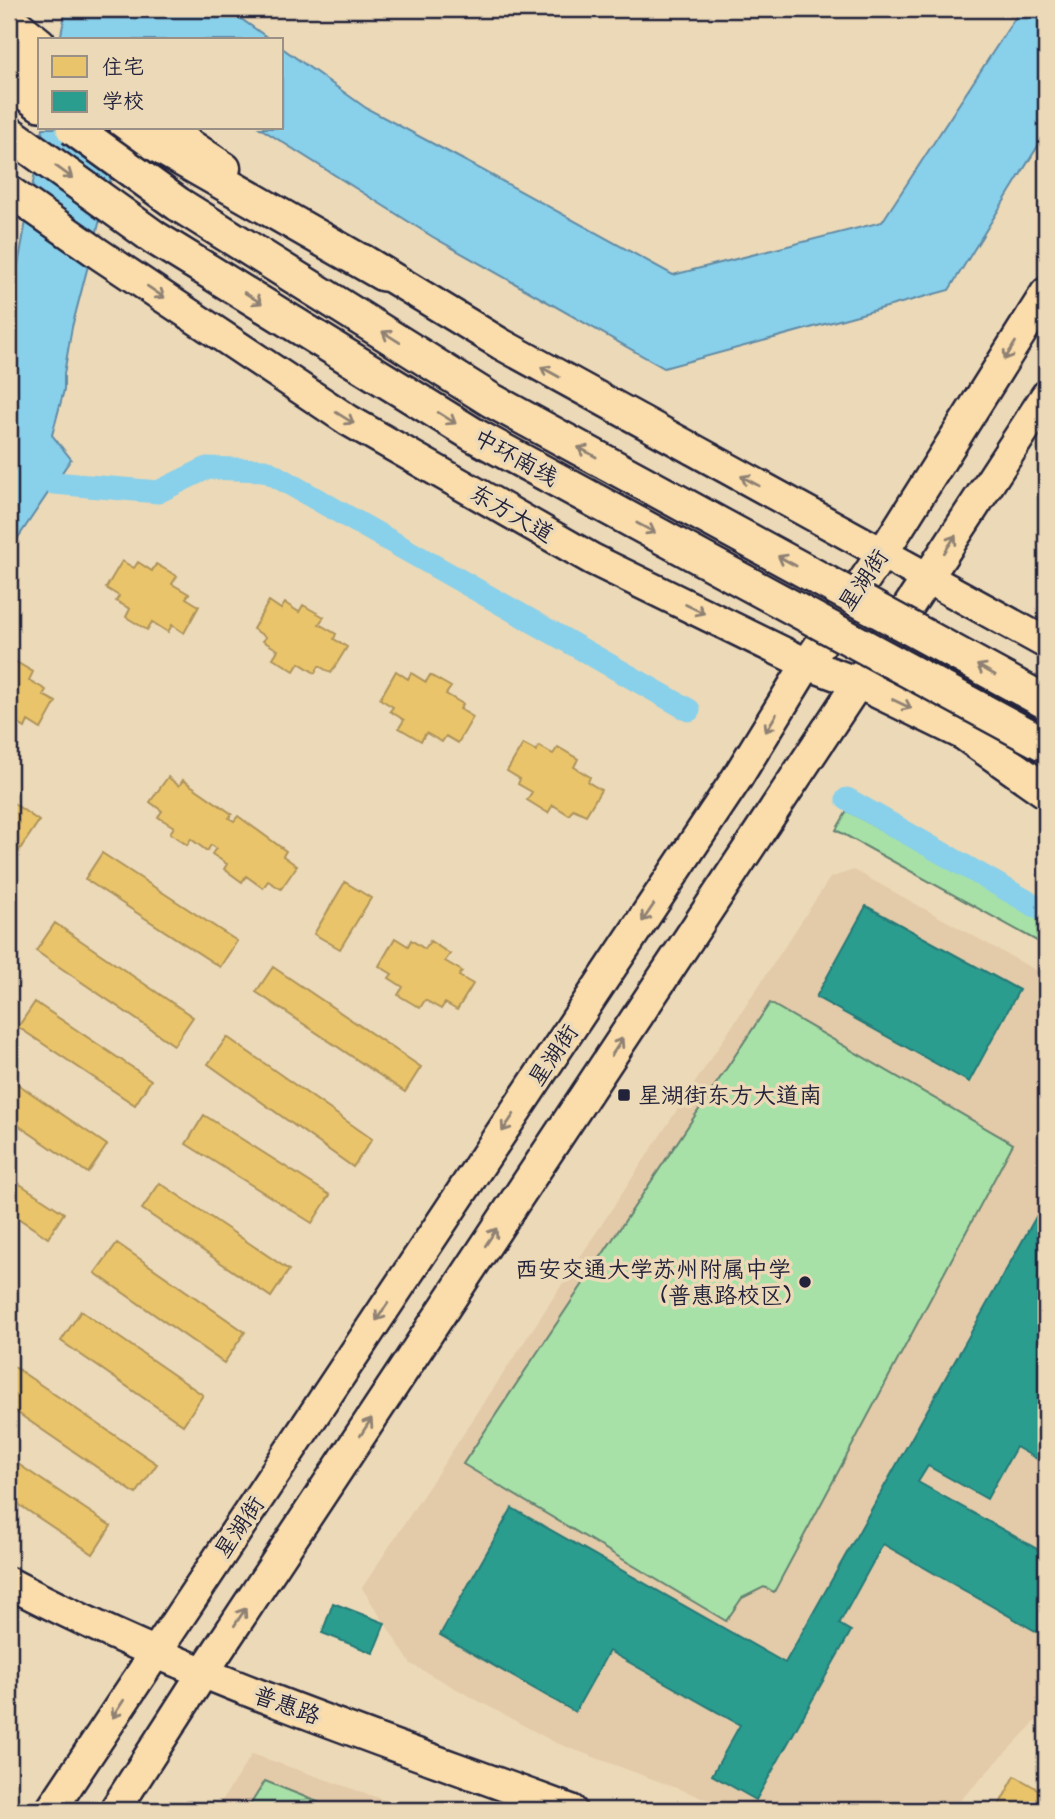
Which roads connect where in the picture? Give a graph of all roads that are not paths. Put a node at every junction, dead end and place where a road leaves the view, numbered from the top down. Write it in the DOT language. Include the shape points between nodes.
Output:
graph roads {
  1 [pos="9,18"];
  2 [pos="31,47"];
  3 [pos="11,83"];
  4 [pos="38,103"];
  5 [pos="76,130"];
  6 [pos="131,130"];
  7 [pos="168,130"];
  8 [pos="9,133"];
  9 [pos="11,193"];
  10 [pos="383,274"];
  11 [pos="1046,293"];
  12 [pos="1046,396"];
  13 [pos="882,554"];
  14 [pos="928,577"];
  15 [pos="1046,643"];
  16 [pos="807,664"];
  17 [pos="858,683"];
  18 [pos="1046,702"];
  19 [pos="968,736"];
  20 [pos="1046,744"];
  21 [pos="1046,778"];
  22 [pos="1046,791"];
  23 [pos="9,1583"];
  24 [pos="155,1652"];
  25 [pos="202,1674"];
  26 [pos="51,1810"];
  27 [pos="115,1810"];
  28 [pos="571,1810"];
  1 -- 2 [label="main road"];
  3 -- 4 [label="highway"];
  18 -- 5 [label="highway, 中环南线, one-way, bridge" via="492,400 178,204"];
  6 -- 10 [label="highway"];
  7 -- 10 [label="main road"];
  8 -- 20 [label="highway, 中环南线, one-way, bridge" via="155,238 474,435"];
  9 -- 16 [label="main road, 东方大道, one-way" via="348,420 592,559"];
  13 -- 10 [label="main road, one-way"];
  11 -- 13 [label="main road, 星湖街, one-way"];
  14 -- 12 [label="main road, one-way"];
  13 -- 14 [label="main road"];
  13 -- 16 [label="main road, 星湖街"];
  14 -- 15 [label="main road"];
  14 -- 17 [label="main road"];
  16 -- 17 [label="main road, 东方大道"];
  16 -- 24 [label="main road, 星湖街, one-way" via="722,802"];
  17 -- 19 [label="main road, 东方大道, one-way"];
  25 -- 17 [label="main road, one-way"];
  19 -- 21 [label="main road, 东方大道"];
  19 -- 22 [label="highway"];
  23 -- 24 [label="main road, 普惠路"];
  24 -- 25 [label="main road, 普惠路"];
  24 -- 26 [label="main road, 星湖街, one-way"];
  25 -- 27 [label="main road"];
  25 -- 28 [label="main road, 普惠路"];
}
